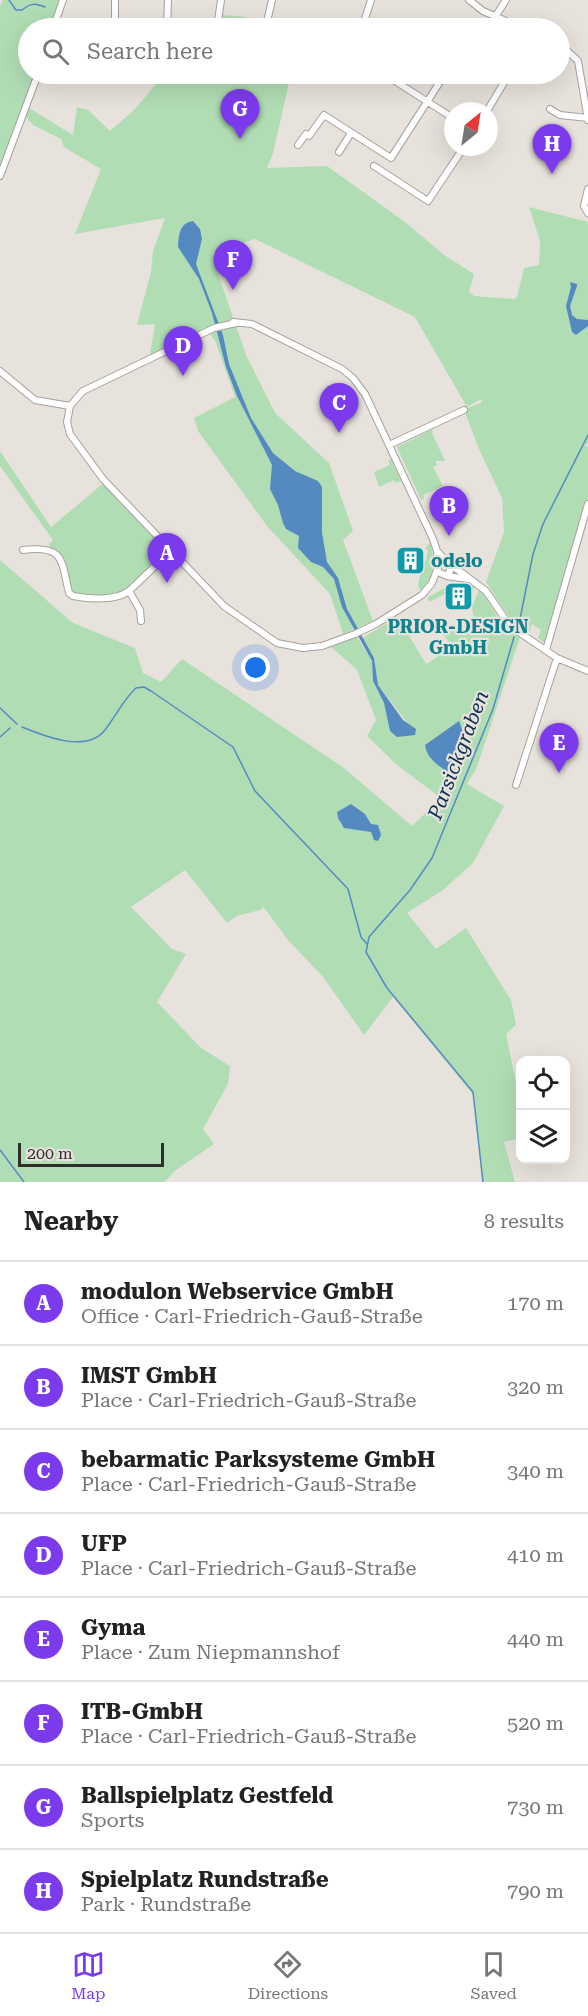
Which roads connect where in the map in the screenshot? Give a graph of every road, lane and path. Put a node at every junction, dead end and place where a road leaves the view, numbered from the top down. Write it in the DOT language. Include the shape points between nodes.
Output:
graph roads {
  1 [pos="63,0"];
  2 [pos="115,0"];
  3 [pos="168,0"];
  4 [pos="221,0"];
  5 [pos="272,0"];
  6 [pos="371,0"];
  7 [pos="469,0"];
  8 [pos="506,0"];
  9 [pos="495,17"];
  10 [pos="57,18"];
  11 [pos="115,18"];
  12 [pos="167,18"];
  13 [pos="217,18"];
  14 [pos="268,18"];
  15 [pos="365,18"];
  16 [pos="570,53"];
  17 [pos="34,84"];
  18 [pos="400,84"];
  19 [pos="438,84"];
  20 [pos="503,84"];
  21 [pos="427,101"];
  22 [pos="492,102"];
  23 [pos="550,109"];
  24 [pos="444,112"];
  25 [pos="588,119"];
  26 [pos="351,133"];
  27 [pos="298,145"];
  28 [pos="339,152"];
  29 [pos="458,156"];
  30 [pos="375,166"];
  31 [pos="0,176"];
  32 [pos="588,189"];
  33 [pos="587,212"];
  34 [pos="0,371"];
  35 [pos="70,406"];
  36 [pos="465,410"];
  37 [pos="389,445"];
  38 [pos="588,504"];
  39 [pos="23,550"];
  40 [pos="437,551"];
  41 [pos="170,552"];
  42 [pos="449,563"];
  43 [pos="437,567"];
  44 [pos="446,576"];
  45 [pos="477,583"];
  46 [pos="432,584"];
  47 [pos="129,591"];
  48 [pos="141,621"];
  49 [pos="546,650"];
  50 [pos="557,658"];
  51 [pos="588,671"];
  52 [pos="516,785"];
  1 -- 10 [label="street"];
  2 -- 11 [label="street"];
  3 -- 12 [label="street"];
  4 -- 13 [label="street"];
  5 -- 14 [label="street"];
  6 -- 15 [label="street"];
  7 -- 9 [label="street"];
  8 -- 9 [label="street"];
  16 -- 25 [label="street" via="578,61"];
  17 -- 31 [label="street"];
  18 -- 21 [label="street"];
  19 -- 21 [label="street"];
  20 -- 22 [label="street"];
  21 -- 24 [label="street"];
  21 -- 26 [label="street" via="391,158"];
  23 -- 25 [label="street" via="560,116"];
  26 -- 27 [label="street" via="324,115"];
  26 -- 28 [label="street"];
  29 -- 30 [label="street" via="428,201"];
  32 -- 33 [label="street"];
  34 -- 35 [label="street" via="35,400"];
  35 -- 37 [label="street" via="83,392 214,328 230,322 252,324 348,373 365,394"];
  35 -- 41 [label="street" via="70,434 110,488"];
  36 -- 37 [label="street"];
  37 -- 40 [label="street"];
  38 -- 49 [label="street"];
  39 -- 47 [label="street" via="44,548 61,558 73,596 123,596"];
  40 -- 42 [label="street"];
  40 -- 43 [label="street"];
  41 -- 46 [label="street" via="231,612 277,643 303,648 322,646 358,633 422,595"];
  41 -- 47 [label="street"];
  42 -- 43 [label="street" via="442,562"];
  42 -- 44 [label="street" via="452,571"];
  42 -- 45 [label="street"];
  43 -- 44 [label="street"];
  43 -- 46 [label="street"];
  44 -- 45 [label="street"];
  44 -- 46 [label="street"];
  45 -- 49 [label="street" via="503,620"];
  47 -- 48 [label="street" via="140,610"];
  49 -- 50 [label="street"];
  50 -- 51 [label="street"];
  50 -- 52 [label="street"];
}
